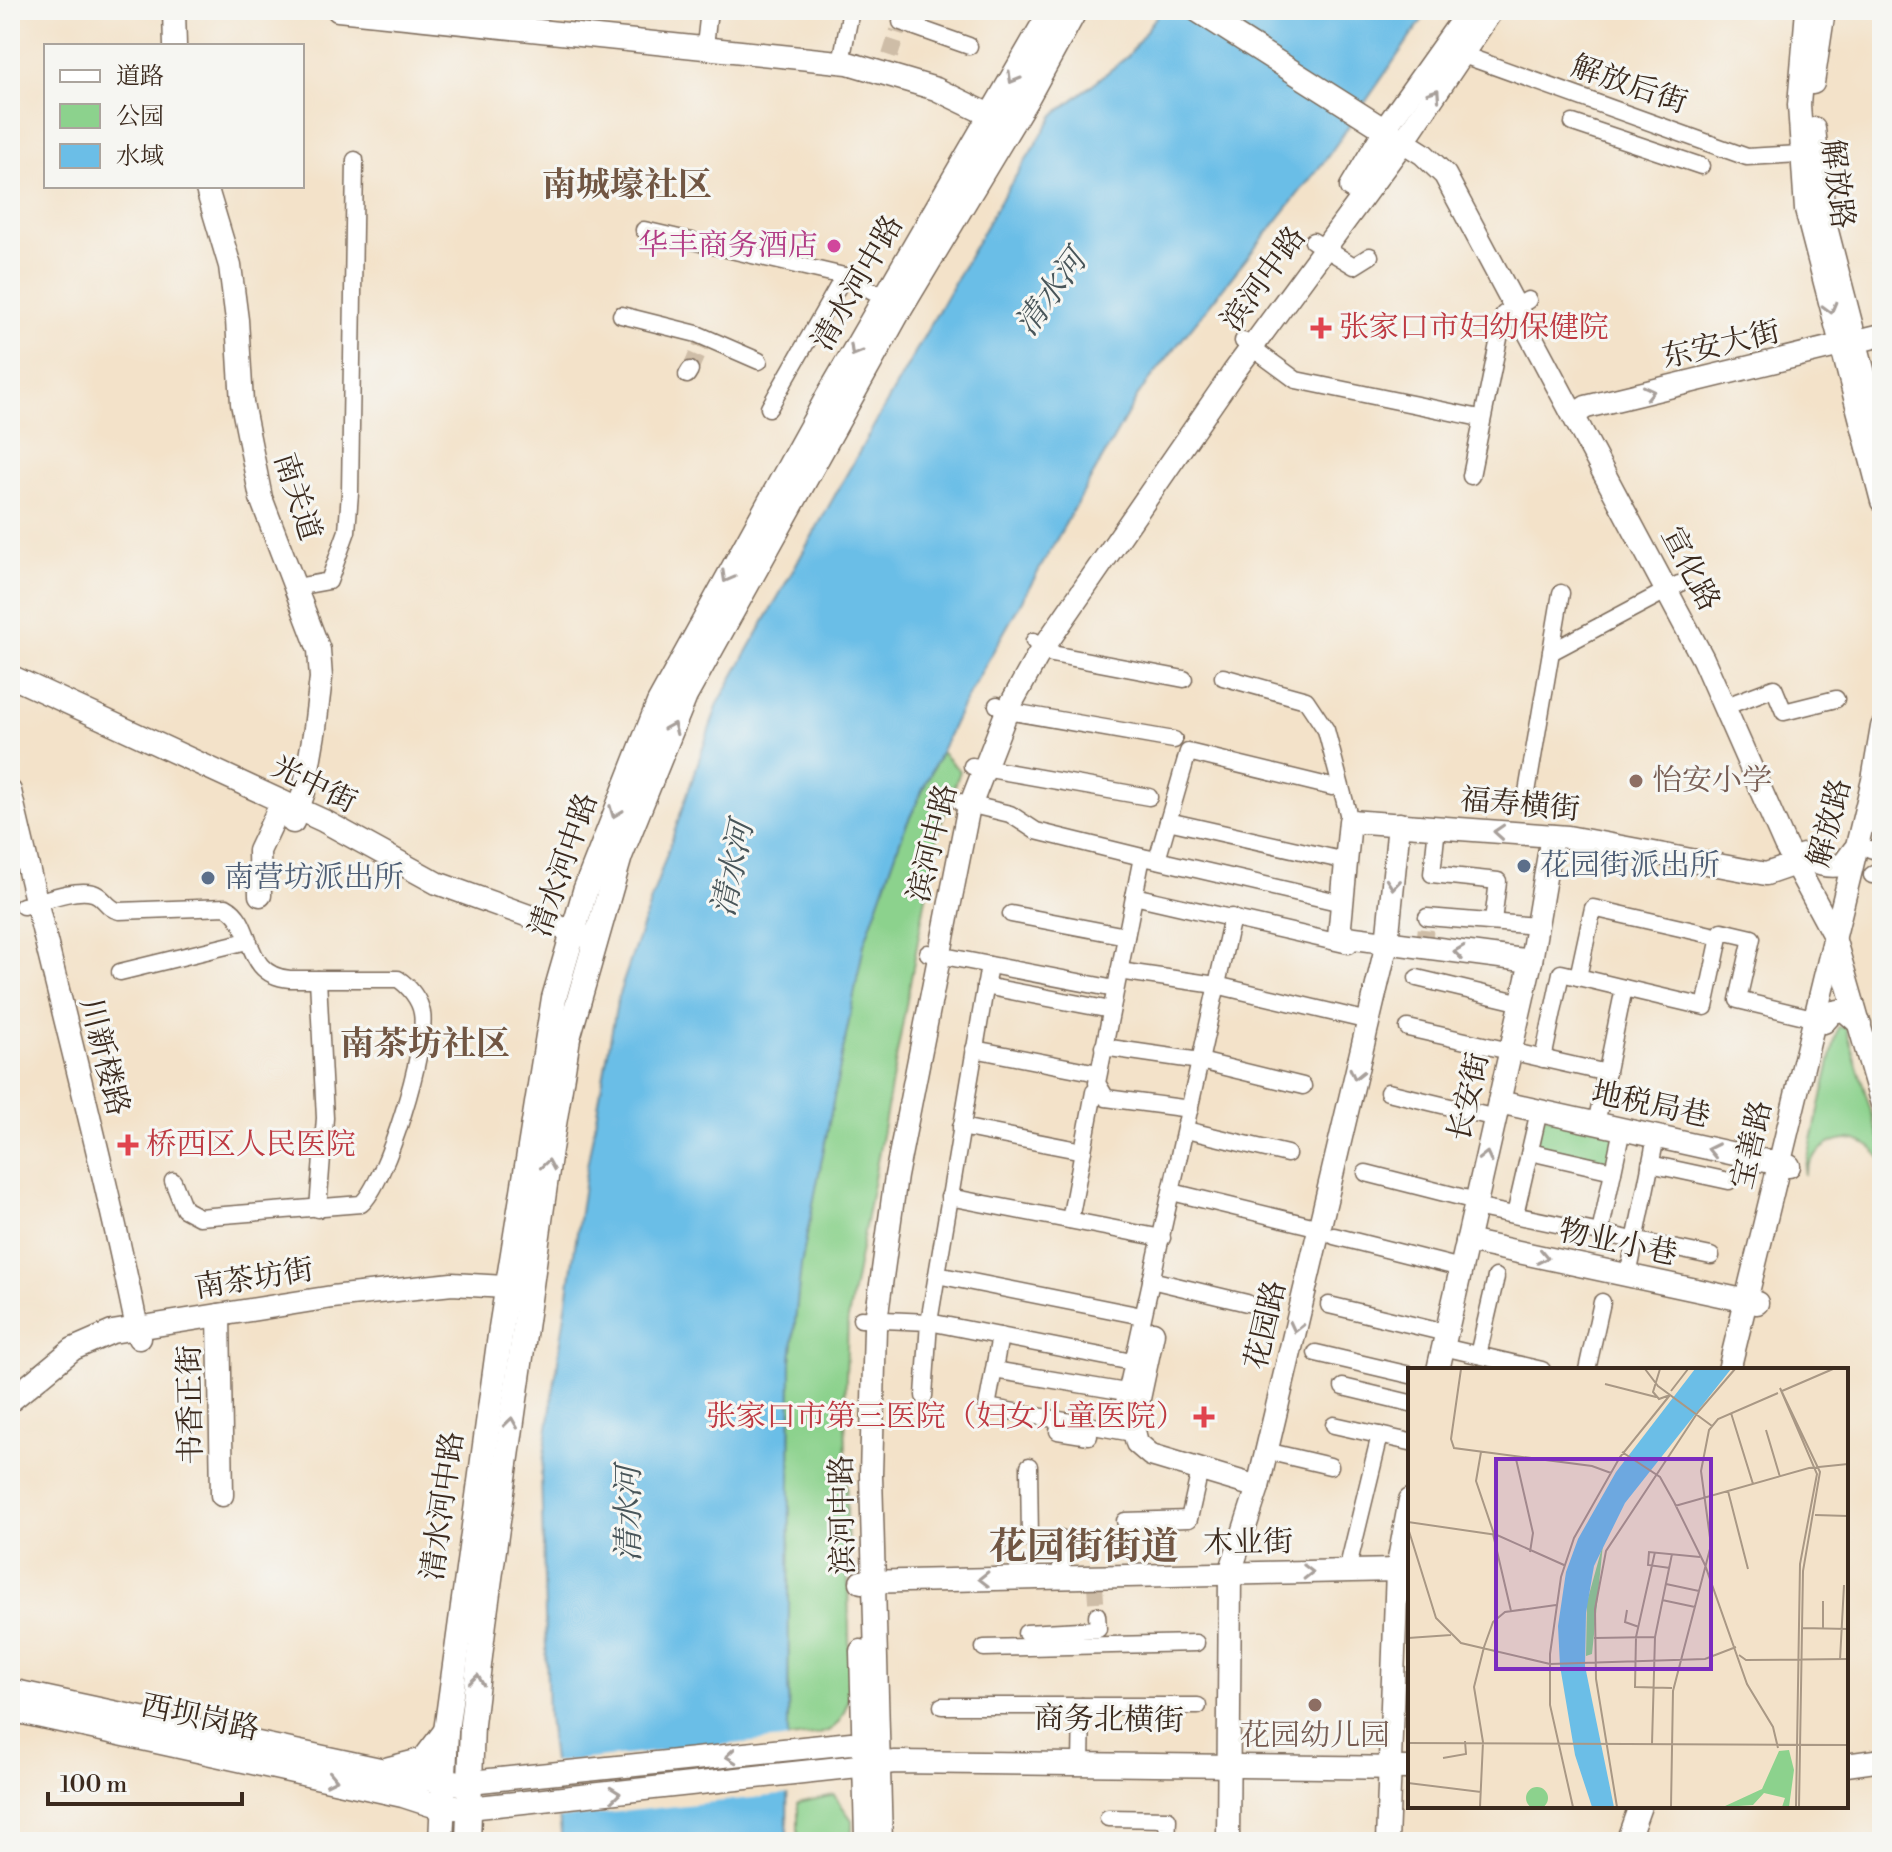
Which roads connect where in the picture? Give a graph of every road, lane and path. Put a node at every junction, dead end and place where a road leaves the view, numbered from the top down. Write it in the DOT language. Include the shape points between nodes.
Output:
graph roads {
  1 [pos="174,10"];
  2 [pos="338,10"];
  3 [pos="709,10"];
  4 [pos="851,10"];
  5 [pos="1052,10"];
  6 [pos="1075,10"];
  7 [pos="1196,10"];
  8 [pos="1223,10"];
  9 [pos="1469,10"];
  10 [pos="1492,10"];
  11 [pos="1807,10"];
  12 [pos="1824,10"];
  13 [pos="901,21"];
  14 [pos="175,44"];
  15 [pos="705,46"];
  16 [pos="969,46"];
  17 [pos="1452,51"];
  18 [pos="841,62"];
  19 [pos="1001,120"];
  20 [pos="1573,123"];
  21 [pos="1395,128"];
  22 [pos="1693,136"];
  23 [pos="1800,154"];
  24 [pos="355,160"];
  25 [pos="207,188"];
  26 [pos="644,230"];
  27 [pos="1319,244"];
  28 [pos="1370,256"];
  29 [pos="844,276"];
  30 [pos="886,298"];
  31 [pos="1522,304"];
  32 [pos="621,315"];
  33 [pos="1882,335"];
  34 [pos="1247,344"];
  35 [pos="1849,345"];
  36 [pos="759,361"];
  37 [pos="769,408"];
  38 [pos="1580,410"];
  39 [pos="1480,418"];
  40 [pos="1882,444"];
  41 [pos="1471,476"];
  42 [pos="1882,501"];
  43 [pos="296,587"];
  44 [pos="1673,588"];
  45 [pos="1561,593"];
  46 [pos="1038,645"];
  47 [pos="1551,652"];
  48 [pos="10,676"];
  49 [pos="1223,677"];
  50 [pos="1184,679"];
  51 [pos="1727,690"];
  52 [pos="10,691"];
  53 [pos="1836,699"];
  54 [pos="1002,708"];
  55 [pos="1882,727"];
  56 [pos="1174,740"];
  57 [pos="978,767"];
  58 [pos="1332,787"];
  59 [pos="10,791"];
  60 [pos="1149,797"];
  61 [pos="1882,803"];
  62 [pos="965,804"];
  63 [pos="1525,804"];
  64 [pos="288,812"];
  65 [pos="1168,821"];
  66 [pos="1350,821"];
  67 [pos="1399,824"];
  68 [pos="1437,827"];
  69 [pos="1552,836"];
  70 [pos="10,849"];
  71 [pos="1869,851"];
  72 [pos="1149,859"];
  73 [pos="1799,859"];
  74 [pos="1346,861"];
  75 [pos="260,895"];
  76 [pos="1134,896"];
  77 [pos="1342,903"];
  78 [pos="30,904"];
  79 [pos="1011,914"];
  80 [pos="1232,917"];
  81 [pos="1427,917"];
  82 [pos="1493,921"];
  83 [pos="1537,926"];
  84 [pos="1126,936"];
  85 [pos="1839,936"];
  86 [pos="1720,937"];
  87 [pos="1345,940"];
  88 [pos="247,941"];
  89 [pos="1387,943"];
  90 [pos="582,944"];
  91 [pos="933,954"];
  92 [pos="1531,961"];
  93 [pos="989,965"];
  94 [pos="1119,971"];
  95 [pos="120,972"];
  96 [pos="1578,977"];
  97 [pos="1417,978"];
  98 [pos="318,979"];
  99 [pos="1216,985"];
  100 [pos="985,986"];
  101 [pos="1624,988"];
  102 [pos="1115,989"];
  103 [pos="1708,993"];
  104 [pos="1738,1000"];
  105 [pos="1522,1003"];
  106 [pos="1111,1010"];
  107 [pos="1818,1020"];
  108 [pos="1369,1021"];
  109 [pos="1860,1024"];
  110 [pos="1408,1028"];
  111 [pos="1103,1047"];
  112 [pos="974,1049"];
  113 [pos="1511,1052"];
  114 [pos="1543,1059"];
  115 [pos="1200,1061"];
  116 [pos="1882,1066"];
  117 [pos="1607,1073"];
  118 [pos="1098,1081"];
  119 [pos="1303,1086"];
  120 [pos="1388,1092"];
  121 [pos="1882,1104"];
  122 [pos="1190,1109"];
  123 [pos="1497,1110"];
  124 [pos="1539,1111"];
  125 [pos="1596,1124"];
  126 [pos="961,1127"];
  127 [pos="1622,1129"];
  128 [pos="1186,1130"];
  129 [pos="1656,1137"];
  130 [pos="1083,1151"];
  131 [pos="1530,1152"];
  132 [pos="1287,1154"];
  133 [pos="1650,1164"];
  134 [pos="1784,1165"];
  135 [pos="1613,1171"];
  136 [pos="1366,1173"];
  137 [pos="173,1181"];
  138 [pos="1729,1181"];
  139 [pos="1172,1192"];
  140 [pos="949,1197"];
  141 [pos="1475,1204"];
  142 [pos="318,1209"];
  143 [pos="1515,1215"];
  144 [pos="1070,1220"];
  145 [pos="1327,1232"];
  146 [pos="1600,1233"];
  147 [pos="1162,1238"];
  148 [pos="1635,1240"];
  149 [pos="1467,1241"];
  150 [pos="1711,1256"];
  151 [pos="1461,1268"];
  152 [pos="937,1275"];
  153 [pos="1628,1276"];
  154 [pos="1496,1277"];
  155 [pos="1151,1280"];
  156 [pos="517,1293"];
  157 [pos="1602,1302"];
  158 [pos="1751,1302"];
  159 [pos="1247,1303"];
  160 [pos="1329,1305"];
  161 [pos="219,1320"];
  162 [pos="869,1320"];
  163 [pos="929,1322"];
  164 [pos="1147,1325"];
  165 [pos="131,1334"];
  166 [pos="1000,1336"];
  167 [pos="1445,1340"];
  168 [pos="1316,1353"];
  169 [pos="1478,1355"];
  170 [pos="1132,1362"];
  171 [pos="1438,1368"];
  172 [pos="1533,1368"];
  173 [pos="1587,1368"];
  174 [pos="1730,1368"];
  175 [pos="1741,1368"];
  176 [pos="994,1370"];
  177 [pos="1408,1375"];
  178 [pos="1343,1387"];
  179 [pos="1126,1392"];
  180 [pos="924,1396"];
  181 [pos="10,1401"];
  182 [pos="1408,1403"];
  183 [pos="10,1412"];
  184 [pos="1334,1425"];
  185 [pos="1058,1431"];
  186 [pos="1129,1435"];
  187 [pos="1380,1435"];
  188 [pos="1408,1442"];
  189 [pos="1266,1451"];
  190 [pos="1029,1466"];
  191 [pos="1330,1466"];
  192 [pos="1200,1470"];
  193 [pos="1258,1487"];
  194 [pos="222,1495"];
  195 [pos="1125,1521"];
  196 [pos="1407,1527"];
  197 [pos="1008,1539"];
  198 [pos="1030,1539"];
  199 [pos="1347,1571"];
  200 [pos="1230,1573"];
  201 [pos="1405,1573"];
  202 [pos="1061,1577"];
  203 [pos="867,1582"];
  204 [pos="1098,1630"];
  205 [pos="1026,1633"];
  206 [pos="1196,1643"];
  207 [pos="984,1648"];
  208 [pos="10,1691"];
  209 [pos="942,1706"];
  210 [pos="1082,1706"];
  211 [pos="1198,1706"];
  212 [pos="10,1709"];
  213 [pos="446,1731"];
  214 [pos="472,1731"];
  215 [pos="871,1756"];
  216 [pos="1082,1757"];
  217 [pos="1230,1759"];
  218 [pos="1882,1760"];
  219 [pos="1399,1761"];
  220 [pos="1848,1765"];
  221 [pos="380,1771"];
  222 [pos="533,1777"];
  223 [pos="403,1795"];
  224 [pos="456,1795"];
  225 [pos="498,1806"];
  226 [pos="1623,1808"];
  227 [pos="1639,1808"];
  228 [pos="1108,1818"];
  229 [pos="441,1842"];
  230 [pos="468,1842"];
  231 [pos="866,1842"];
  232 [pos="881,1842"];
  233 [pos="1167,1842"];
  234 [pos="1228,1842"];
  235 [pos="1387,1842"];
  236 [pos="1612,1842"];
  237 [pos="1627,1842"];
  1 -- 14 [label="street"];
  2 -- 15 [label="street"];
  3 -- 15 [label="street"];
  4 -- 18 [label="street"];
  5 -- 19 [label="main road, 清水河中路, one-way"];
  6 -- 19 [label="main road, 清水河中路"];
  7 -- 21 [label="street, 宣化路" via="1359,117"];
  8 -- 21 [label="street"];
  9 -- 17 [label="street, 滨河中路"];
  10 -- 17 [label="street, 滨河中路"];
  11 -- 23 [label="street, 解放路" via="1799,77"];
  12 -- 35 [label="street, 解放路" via="1812,103 1826,227"];
  13 -- 16 [label="street"];
  15 -- 18 [label="street"];
  21 -- 17 [label="street, 滨河中路, one-way"];
  17 -- 22 [label="street, 解放后街"];
  18 -- 19 [label="street" via="886,65"];
  19 -- 30 [label="main road, 清水河中路"];
  90 -- 19 [label="main road, 清水河中路, one-way" via="685,696"];
  20 -- 22 [label="street" via="1693,163"];
  21 -- 27 [label="street, 滨河中路"];
  21 -- 31 [label="street, 宣化路" via="1445,175"];
  22 -- 23 [label="street, 解放后街" via="1747,157"];
  23 -- 35 [label="street, 解放路, one-way" via="1812,237"];
  24 -- 43 [label="street" via="347,531 329,581"];
  25 -- 43 [label="street, 南关道" via="230,266 242,403 258,482"];
  26 -- 29 [label="street"];
  27 -- 28 [label="street" via="1354,266"];
  27 -- 34 [label="street, 滨河中路"];
  29 -- 30 [label="street"];
  29 -- 37 [label="street"];
  30 -- 90 [label="main road, 清水河中路, one-way" via="659,703 585,891"];
  31 -- 38 [label="street, 宣化路"];
  31 -- 39 [label="street" via="1504,314"];
  32 -- 36 [label="street"];
  33 -- 35 [label="street, 东安大街"];
  34 -- 39 [label="street" via="1296,380"];
  34 -- 46 [label="street, 滨河中路"];
  38 -- 35 [label="street, 东安大街, one-way"];
  35 -- 40 [label="street, 解放路"];
  35 -- 42 [label="street, 解放路"];
  38 -- 44 [label="street, 宣化路"];
  39 -- 41 [label="street"];
  43 -- 64 [label="street, 南关道" via="319,650 321,678 306,779"];
  44 -- 47 [label="street"];
  44 -- 51 [label="street, 宣化路"];
  45 -- 47 [label="street"];
  46 -- 50 [label="street" via="1052,654"];
  46 -- 54 [label="street, 滨河中路"];
  47 -- 63 [label="street"];
  48 -- 64 [label="street, 光中街"];
  49 -- 66 [label="street" via="1306,700 1326,730"];
  51 -- 53 [label="street" via="1774,688 1784,712"];
  51 -- 73 [label="street, 宣化路"];
  52 -- 64 [label="street, 光中街"];
  54 -- 56 [label="street"];
  54 -- 57 [label="street, 滨河中路"];
  55 -- 71 [label="street, 解放路"];
  57 -- 60 [label="street"];
  57 -- 62 [label="street, 滨河中路"];
  58 -- 65 [label="street" via="1188,752"];
  59 -- 78 [label="street, 川新楼路"];
  61 -- 71 [label="street, 解放路"];
  62 -- 72 [label="street" via="1010,814 1036,831"];
  62 -- 91 [label="street, 滨河中路"];
  64 -- 75 [label="street, 南关道" via="259,851"];
  64 -- 90 [label="street, 光中街"];
  65 -- 72 [label="street"];
  65 -- 74 [label="street"];
  66 -- 67 [label="street, 福寿横街"];
  66 -- 74 [label="street"];
  67 -- 68 [label="street, 福寿横街"];
  67 -- 89 [label="street, 花园路, one-way"];
  69 -- 68 [label="street, 福寿横街, one-way"];
  68 -- 82 [label="street" via="1432,874 1498,881"];
  69 -- 73 [label="street, 福寿横街" via="1766,874"];
  69 -- 83 [label="street, 长安街"];
  70 -- 78 [label="street, 川新楼路"];
  71 -- 73 [label="street" via="1843,865"];
  71 -- 85 [label="street, 解放路"];
  72 -- 76 [label="street"];
  72 -- 77 [label="street"];
  73 -- 85 [label="street, 宣化路"];
  74 -- 77 [label="street"];
  76 -- 80 [label="street"];
  76 -- 84 [label="street"];
  77 -- 87 [label="street"];
  78 -- 88 [label="street" via="87,892 119,911 226,907"];
  78 -- 165 [label="street, 川新楼路" via="119,1232"];
  79 -- 84 [label="street"];
  80 -- 87 [label="street"];
  80 -- 99 [label="street"];
  81 -- 82 [label="street"];
  82 -- 83 [label="street"];
  83 -- 92 [label="street, 长安街"];
  84 -- 94 [label="street"];
  85 -- 107 [label="street, 宝善路"];
  85 -- 109 [label="street, 宣化路"];
  85 -- 116 [label="street, 宣化路"];
  86 -- 96 [label="street" via="1593,908"];
  86 -- 103 [label="street"];
  86 -- 104 [label="street" via="1722,931 1752,938"];
  87 -- 89 [label="street"];
  88 -- 95 [label="street"];
  88 -- 98 [label="street" via="258,964 273,975"];
  92 -- 89 [label="street, one-way"];
  89 -- 108 [label="street, 花园路"];
  90 -- 156 [label="main road, 清水河中路" via="540,1075"];
  91 -- 93 [label="street"];
  91 -- 162 [label="street, 滨河中路"];
  92 -- 105 [label="street, 长安街"];
  93 -- 100 [label="street"];
  93 -- 102 [label="street"];
  94 -- 99 [label="street"];
  94 -- 102 [label="street"];
  96 -- 101 [label="street"];
  96 -- 114 [label="street" via="1561,973"];
  97 -- 105 [label="street"];
  98 -- 142 [label="street" via="325,1118"];
  98 -- 142 [label="street" via="398,979 420,1004 423,1021 401,1120 368,1199 353,1207"];
  99 -- 108 [label="street"];
  99 -- 115 [label="street"];
  100 -- 106 [label="street"];
  100 -- 112 [label="street"];
  101 -- 103 [label="street" via="1705,1007"];
  101 -- 117 [label="street"];
  102 -- 106 [label="street"];
  103 -- 104 [label="street"];
  104 -- 107 [label="street"];
  105 -- 113 [label="street, 长安街"];
  106 -- 111 [label="street"];
  107 -- 109 [label="street" via="1844,1010"];
  107 -- 134 [label="street, 宝善路"];
  108 -- 145 [label="street, 花园路, one-way"];
  109 -- 121 [label="street, 宣化路"];
  110 -- 113 [label="street"];
  111 -- 115 [label="street"];
  111 -- 118 [label="street"];
  112 -- 118 [label="street"];
  112 -- 126 [label="street"];
  113 -- 114 [label="street"];
  113 -- 123 [label="street, 长安街"];
  114 -- 117 [label="street"];
  115 -- 119 [label="street"];
  115 -- 122 [label="street"];
  117 -- 125 [label="street"];
  118 -- 122 [label="street" via="1112,1099"];
  118 -- 130 [label="street"];
  120 -- 123 [label="street"];
  122 -- 128 [label="street"];
  123 -- 124 [label="street, 地税局巷"];
  141 -- 123 [label="street, 长安街, one-way"];
  124 -- 125 [label="street, 地税局巷"];
  124 -- 131 [label="street"];
  125 -- 127 [label="street, 地税局巷"];
  126 -- 130 [label="street"];
  126 -- 140 [label="street"];
  127 -- 129 [label="street, 地税局巷"];
  127 -- 135 [label="street"];
  128 -- 132 [label="street"];
  128 -- 139 [label="street"];
  129 -- 133 [label="street"];
  134 -- 129 [label="street, 地税局巷, one-way"];
  130 -- 144 [label="street"];
  131 -- 135 [label="street"];
  131 -- 143 [label="street"];
  133 -- 138 [label="street"];
  133 -- 148 [label="street"];
  134 -- 158 [label="street, 宝善路"];
  135 -- 146 [label="street"];
  136 -- 141 [label="street"];
  137 -- 142 [label="street" via="184,1209 199,1217"];
  139 -- 145 [label="street"];
  139 -- 147 [label="street"];
  140 -- 144 [label="street"];
  140 -- 152 [label="street"];
  141 -- 143 [label="street"];
  141 -- 149 [label="street, 长安街"];
  143 -- 146 [label="street"];
  144 -- 147 [label="street"];
  145 -- 151 [label="street"];
  145 -- 189 [label="street, 花园路, one-way"];
  146 -- 148 [label="street"];
  147 -- 155 [label="street"];
  148 -- 150 [label="street"];
  148 -- 153 [label="street"];
  149 -- 151 [label="street, 长安街"];
  149 -- 153 [label="street, 物业小巷, one-way"];
  151 -- 167 [label="street, 长安街"];
  152 -- 163 [label="street"];
  152 -- 164 [label="street"];
  153 -- 158 [label="street, 物业小巷"];
  154 -- 169 [label="street"];
  155 -- 159 [label="street"];
  155 -- 164 [label="street"];
  156 -- 161 [label="street, 南茶坊街" via="452,1284 332,1297"];
  156 -- 213 [label="main road, 清水河中路"];
  214 -- 156 [label="main road, 清水河中路, one-way"];
  157 -- 173 [label="street"];
  158 -- 174 [label="street, 宝善路"];
  158 -- 175 [label="street, 宝善路"];
  160 -- 167 [label="street"];
  161 -- 165 [label="street, 南茶坊街"];
  161 -- 194 [label="street, 书香正街"];
  162 -- 163 [label="street"];
  162 -- 203 [label="street, 滨河中路"];
  163 -- 166 [label="street"];
  163 -- 180 [label="street"];
  164 -- 170 [label="street"];
  164 -- 186 [label="street"];
  165 -- 181 [label="street, 南茶坊街" via="73,1349"];
  165 -- 183 [label="street, 南茶坊街" via="93,1352"];
  166 -- 170 [label="street"];
  166 -- 176 [label="street"];
  167 -- 169 [label="street"];
  167 -- 171 [label="street, 长安街"];
  168 -- 177 [label="street"];
  169 -- 172 [label="street"];
  170 -- 179 [label="street"];
  176 -- 179 [label="street"];
  176 -- 186 [label="street" via="987,1407"];
  178 -- 182 [label="street"];
  179 -- 186 [label="street"];
  184 -- 187 [label="street"];
  185 -- 186 [label="street"];
  186 -- 192 [label="street" via="1151,1455"];
  187 -- 188 [label="street"];
  187 -- 199 [label="street"];
  189 -- 191 [label="street"];
  189 -- 193 [label="street, 花园路"];
  190 -- 198 [label="street"];
  192 -- 193 [label="street"];
  192 -- 195 [label="street" via="1189,1519"];
  193 -- 200 [label="street, 花园路"];
  196 -- 201 [label="street"];
  197 -- 198 [label="street"];
  198 -- 202 [label="street" via="1061,1538"];
  200 -- 199 [label="street, 木业街, one-way"];
  199 -- 201 [label="street, 木业街"];
  200 -- 202 [label="street, 木业街" via="1095,1581"];
  200 -- 217 [label="street, 花园路"];
  201 -- 219 [label="street"];
  202 -- 203 [label="street, 木业街, one-way"];
  203 -- 215 [label="street, 滨河中路"];
  204 -- 205 [label="street"];
  204 -- 206 [label="street"];
  204 -- 207 [label="street"];
  208 -- 221 [label="main road, 西坝岗路"];
  209 -- 210 [label="street"];
  210 -- 211 [label="street"];
  210 -- 216 [label="street"];
  212 -- 223 [label="main road, 西坝岗路, one-way"];
  213 -- 221 [label="main road" via="424,1760"];
  213 -- 224 [label="main road, 清水河中路"];
  214 -- 222 [label="street" via="492,1767"];
  214 -- 224 [label="main road, 清水河中路"];
  215 -- 216 [label="street, 商务北横街"];
  215 -- 222 [label="street, 商务北横街, one-way" via="809,1748"];
  225 -- 215 [label="street, 商务北横街, one-way" via="812,1773"];
  215 -- 231 [label="street, 滨河中路"];
  215 -- 232 [label="street, 滨河中路"];
  216 -- 217 [label="street, 商务北横街"];
  217 -- 219 [label="street, 商务北横街"];
  217 -- 234 [label="street, 花园路"];
  218 -- 220 [label="street"];
  219 -- 235 [label="street"];
  221 -- 224 [label="main road, 西坝岗路"];
  222 -- 224 [label="street"];
  223 -- 224 [label="main road, 西坝岗路"];
  223 -- 229 [label="main road" via="435,1819"];
  224 -- 225 [label="street"];
  224 -- 229 [label="main road, 清水河中路"];
  224 -- 230 [label="main road, 清水河中路"];
  225 -- 230 [label="street" via="478,1819"];
  226 -- 236 [label="street"];
  227 -- 237 [label="street"];
  228 -- 233 [label="street" via="1168,1819"];
}
